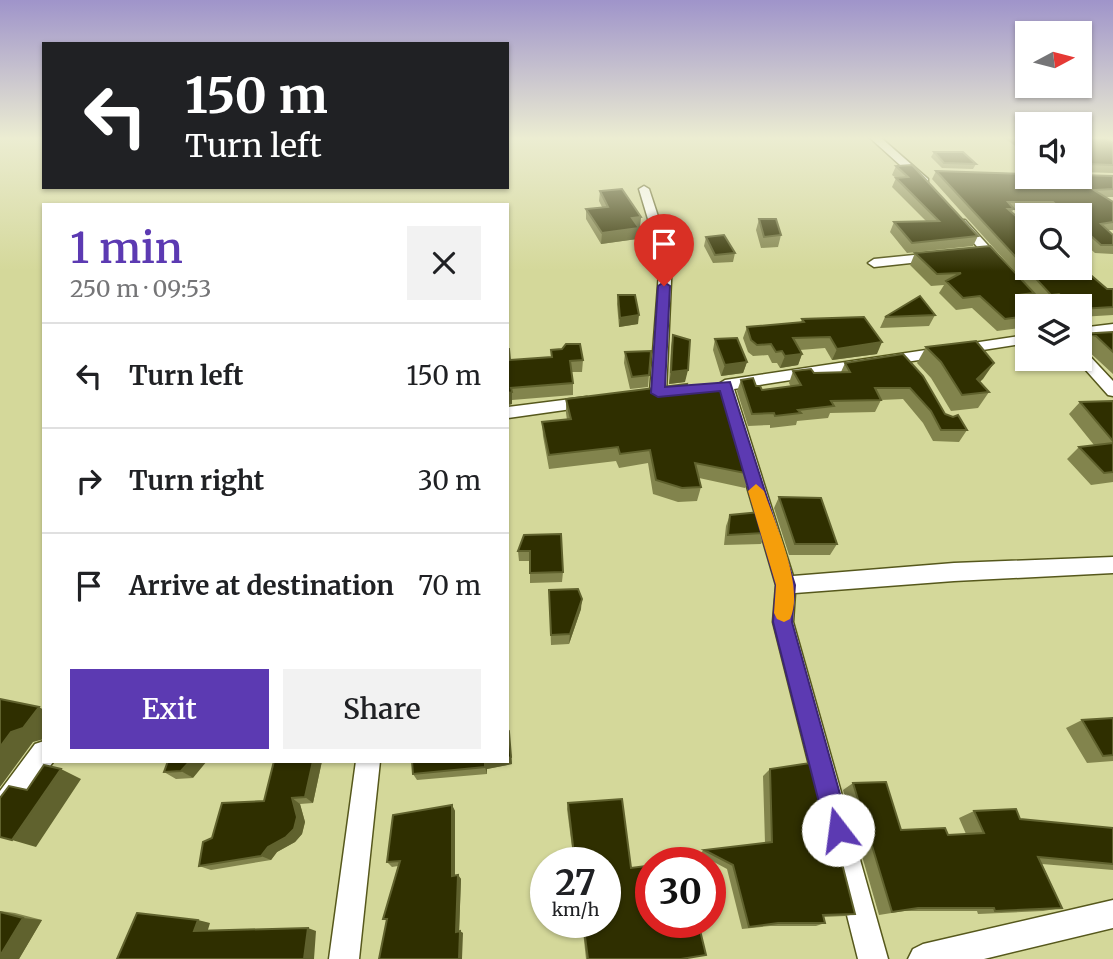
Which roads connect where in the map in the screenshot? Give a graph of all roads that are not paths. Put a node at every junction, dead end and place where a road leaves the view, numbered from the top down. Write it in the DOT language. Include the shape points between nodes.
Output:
graph roads {
  1 [pos="924,182"];
  2 [pos="644,189"];
  3 [pos="934,193"];
  4 [pos="952,212"];
  5 [pos="951,255"];
  6 [pos="874,263"];
  7 [pos="1025,294"];
  8 [pos="1113,328"];
  9 [pos="1092,331"];
  10 [pos="1015,342"];
  11 [pos="900,358"];
  12 [pos="1092,367"];
  13 [pos="916,375"];
  14 [pos="1113,391"];
  15 [pos="658,393"];
  16 [pos="603,400"];
  17 [pos="509,413"];
  18 [pos="1113,565"];
  19 [pos="786,585"];
  20 [pos="42,756"];
  21 [pos="368,763"];
  22 [pos="0,812"];
  23 [pos="1113,914"];
  24 [pos="344,959"];
  25 [pos="873,959"];
  26 [pos="923,959"];
  1 -- 3 [label="street"];
  2 -- 15 [label="street" via="666,259"];
  4 -- 7 [label="street" via="981,252"];
  5 -- 6 [label="street"];
  8 -- 9 [label="street"];
  10 -- 11 [label="street"];
  11 -- 13 [label="street"];
  11 -- 19 [label="street" via="718,386"];
  12 -- 14 [label="street"];
  16 -- 17 [label="street"];
  18 -- 19 [label="street"];
  19 -- 25 [label="street" via="783,622"];
  20 -- 22 [label="street"];
  21 -- 24 [label="street"];
  23 -- 26 [label="street"];
}
